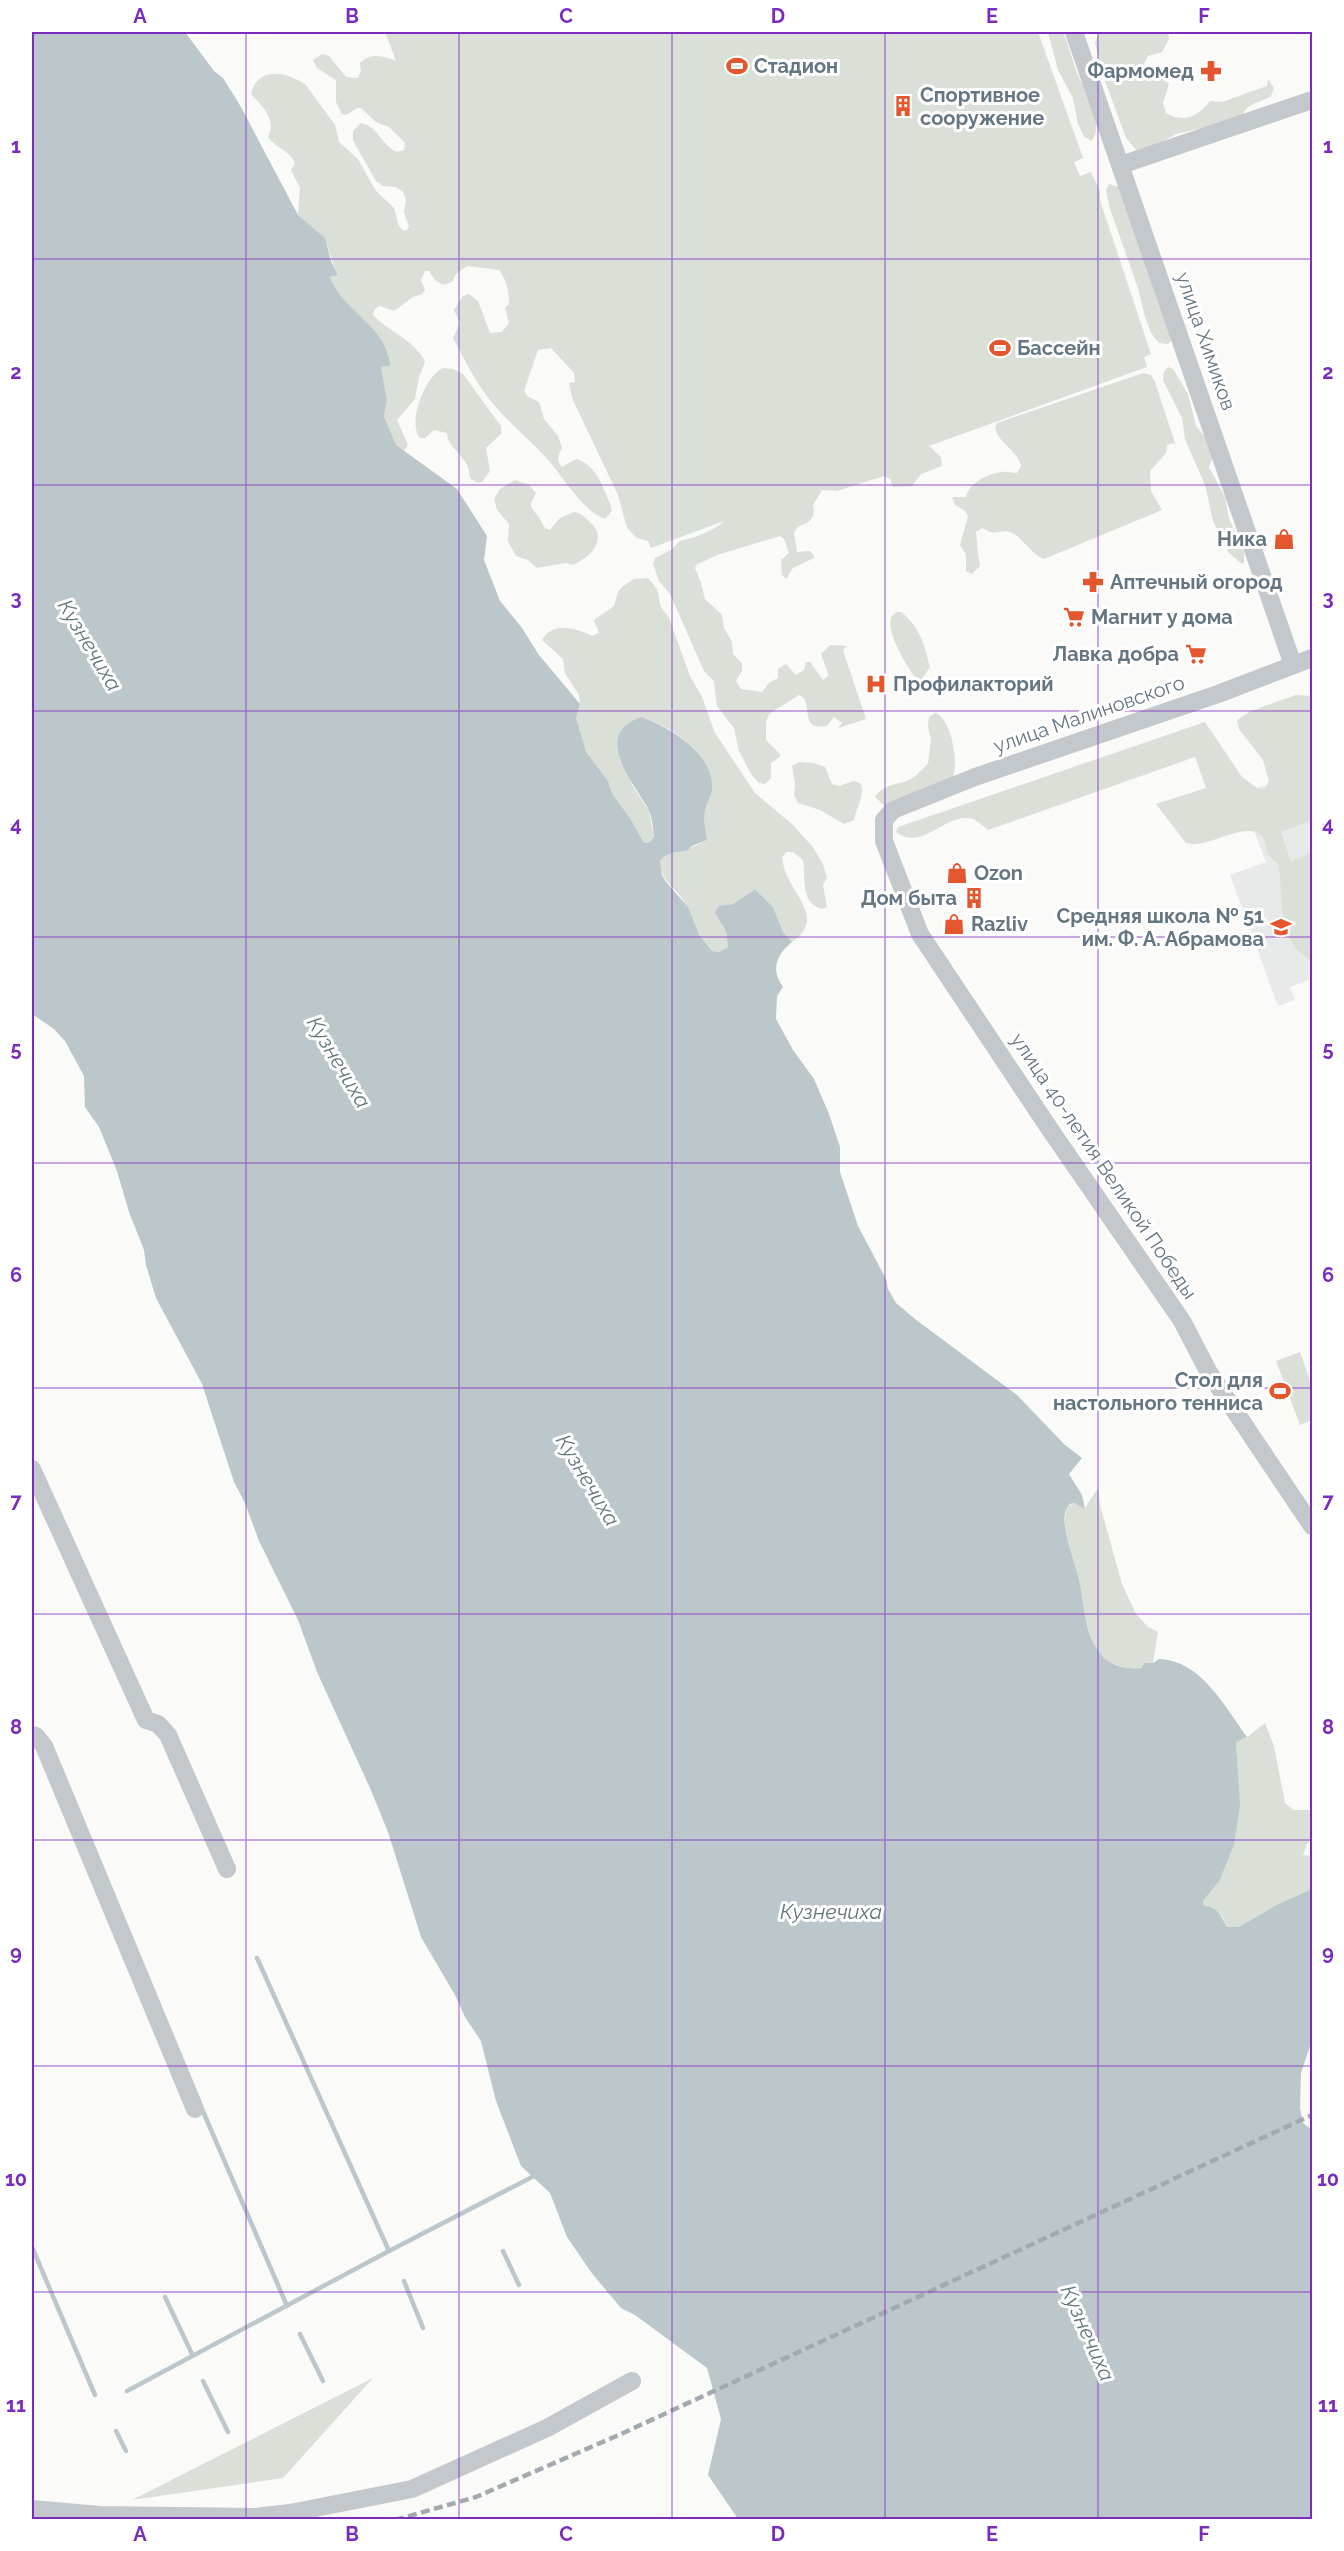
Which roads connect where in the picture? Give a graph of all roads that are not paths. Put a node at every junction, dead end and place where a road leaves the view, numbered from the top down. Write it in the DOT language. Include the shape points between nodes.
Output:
graph roads {
  1 [pos="1074,32"];
  2 [pos="1312,100"];
  3 [pos="1121,165"];
  4 [pos="1312,658"];
  5 [pos="1293,665"];
  6 [pos="884,820"];
  7 [pos="32,1468"];
  8 [pos="1312,1526"];
  9 [pos="32,1735"];
  10 [pos="227,1869"];
  11 [pos="195,2109"];
  12 [pos="633,2381"];
  13 [pos="32,2509"];
  1 -- 3 [label="street, улица Химиков"];
  2 -- 3 [label="street"];
  3 -- 5 [label="street, улица Химиков"];
  4 -- 5 [label="street, улица Малиновского"];
  5 -- 6 [label="street, улица Малиновского" via="975,777 893,810"];
  6 -- 8 [label="street, улица 40-летия Великой Победы" via="884,841 920,934 1182,1321 1208,1371"];
  7 -- 10 [label="street" via="146,1720 158,1724 168,1735"];
  9 -- 11 [label="street" via="44,1746"];
  12 -- 13 [label="street" via="547,2428 412,2489 255,2517 100,2515"];
}
